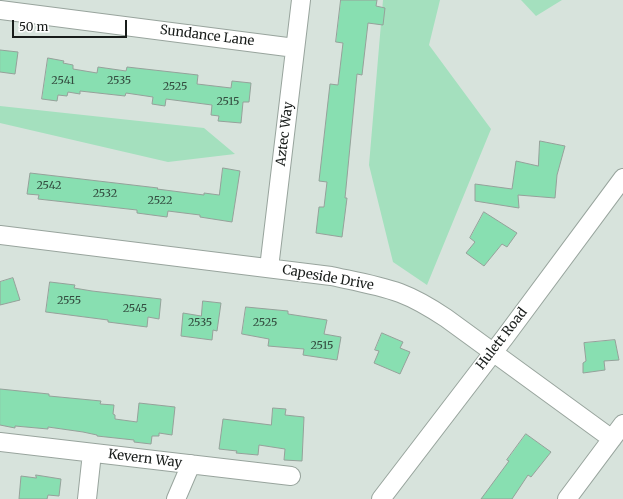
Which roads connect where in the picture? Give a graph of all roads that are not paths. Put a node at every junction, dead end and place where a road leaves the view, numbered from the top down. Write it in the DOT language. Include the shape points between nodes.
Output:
graph roads {
  1 [pos="301,0"];
  2 [pos="0,10"];
  3 [pos="295,48"];
  4 [pos="623,178"];
  5 [pos="0,235"];
  6 [pos="269,268"];
  7 [pos="493,351"];
  8 [pos="623,424"];
  9 [pos="612,439"];
  10 [pos="0,442"];
  11 [pos="92,452"];
  12 [pos="190,464"];
  13 [pos="291,476"];
  14 [pos="87,499"];
  15 [pos="176,499"];
  16 [pos="381,499"];
  17 [pos="567,499"];
  1 -- 3 [label="street, Aztec Way"];
  2 -- 3 [label="street, Sundance Lane"];
  3 -- 6 [label="street, Aztec Way"];
  4 -- 7 [label="street, Hulett Road"];
  5 -- 6 [label="street, Capeside Drive"];
  6 -- 7 [label="street, Capeside Drive" via="331,276 399,293 430,307"];
  7 -- 9 [label="street, Capeside Drive"];
  7 -- 16 [label="street, Hulett Road"];
  8 -- 9 [label="street"];
  9 -- 17 [label="street"];
  10 -- 11 [label="street, Kevern Way"];
  11 -- 12 [label="street, Kevern Way"];
  11 -- 14 [label="street"];
  12 -- 13 [label="street, Kevern Way"];
  12 -- 15 [label="street"];
}
